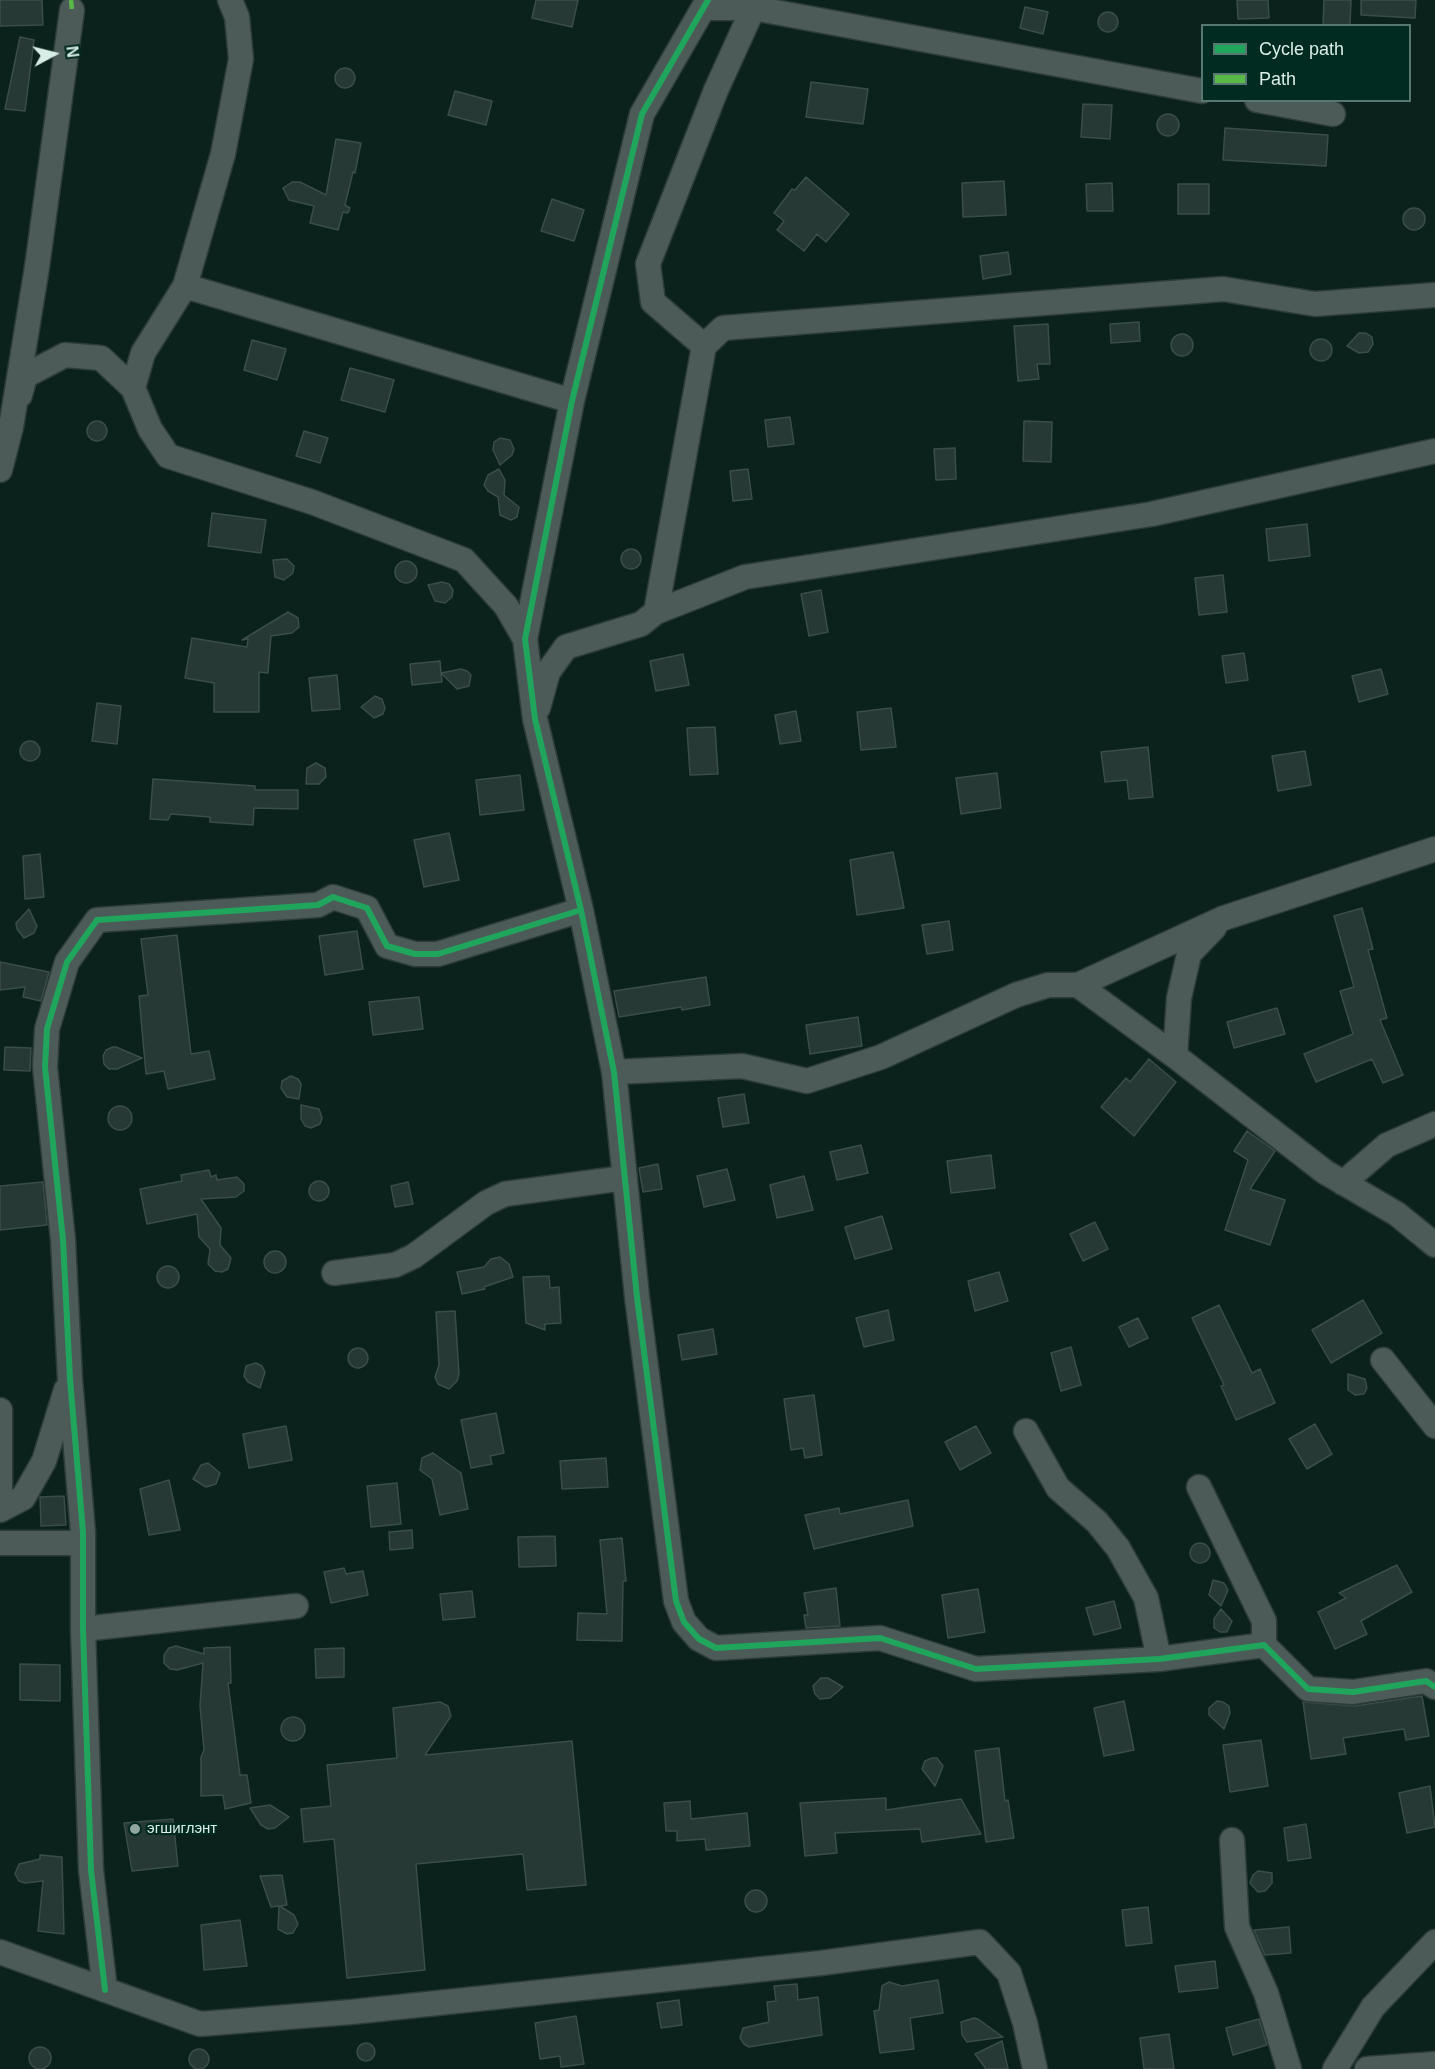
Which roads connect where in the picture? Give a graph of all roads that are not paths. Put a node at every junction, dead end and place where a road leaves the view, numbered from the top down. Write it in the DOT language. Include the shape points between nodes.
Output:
graph roads {
  1 [pos="230,0"];
  2 [pos="706,4"];
  3 [pos="755,4"];
  4 [pos="72,10"];
  5 [pos="1201,91"];
  6 [pos="1268,102"];
  7 [pos="1333,114"];
  8 [pos="185,286"];
  9 [pos="1435,295"];
  10 [pos="705,346"];
  11 [pos="133,388"];
  12 [pos="572,401"];
  13 [pos="11,427"];
  14 [pos="1435,451"];
  15 [pos="0,470"];
  16 [pos="656,612"];
  17 [pos="525,639"];
  18 [pos="535,719"];
  19 [pos="1435,849"];
  20 [pos="581,910"];
  21 [pos="1224,918"];
  22 [pos="1078,985"];
  23 [pos="1175,1056"];
  24 [pos="614,1072"];
  25 [pos="1435,1124"];
  26 [pos="624,1178"];
  27 [pos="1344,1183"];
  28 [pos="1435,1245"];
  29 [pos="334,1273"];
  30 [pos="1383,1360"];
  31 [pos="70,1379"];
  32 [pos="0,1410"];
  33 [pos="1435,1426"];
  34 [pos="1026,1431"];
  35 [pos="1199,1486"];
  36 [pos="0,1510"];
  37 [pos="0,1543"];
  38 [pos="83,1543"];
  39 [pos="296,1606"];
  40 [pos="83,1629"];
  41 [pos="1263,1645"];
  42 [pos="1159,1659"];
  43 [pos="1435,1687"];
  44 [pos="1232,1840"];
  45 [pos="1435,1942"];
  46 [pos="0,1952"];
  47 [pos="105,1990"];
  48 [pos="1435,2064"];
  49 [pos="1035,2069"];
  50 [pos="1289,2069"];
  51 [pos="1335,2069"];
  52 [pos="1367,2069"];
  1 -- 8 [label="street" via="237,17 241,59 223,154"];
  2 -- 3 [label="street"];
  2 -- 12 [label="street" via="642,114"];
  3 -- 5 [label="street"];
  3 -- 10 [label="street" via="716,90 648,264 653,302"];
  4 -- 13 [label="street"];
  6 -- 7 [label="street"];
  8 -- 11 [label="street" via="143,353"];
  8 -- 12 [label="street"];
  9 -- 10 [label="street" via="1315,304 1223,289 763,323 723,328"];
  10 -- 16 [label="street"];
  11 -- 13 [label="street" via="101,358 65,355 25,376"];
  11 -- 17 [label="street" via="150,429 168,456 312,501 464,560 506,606"];
  12 -- 17 [label="street"];
  13 -- 15 [label="street"];
  14 -- 16 [label="street" via="1152,514 745,577"];
  16 -- 18 [label="street" via="641,624 566,647 548,672"];
  17 -- 18 [label="street"];
  18 -- 20 [label="street"];
  19 -- 21 [label="street"];
  20 -- 24 [label="street"];
  20 -- 31 [label="street" via="438,954 415,954 387,946 367,908 333,897 318,905 97,920 67,962 47,1029 45,1067 63,1240"];
  21 -- 22 [label="street"];
  21 -- 23 [label="street" via="1188,954 1179,998"];
  22 -- 23 [label="street"];
  22 -- 24 [label="street" via="1048,985 1016,995 881,1057 807,1081 742,1066"];
  23 -- 27 [label="street"];
  24 -- 26 [label="street"];
  25 -- 27 [label="street" via="1387,1145"];
  26 -- 29 [label="street" via="505,1194 395,1265"];
  26 -- 42 [label="street" via="676,1601 684,1622 699,1639 716,1648 880,1638 976,1669"];
  27 -- 28 [label="street" via="1397,1214"];
  30 -- 33 [label="street"];
  31 -- 36 [label="street" via="44,1461 23,1498"];
  31 -- 38 [label="street"];
  32 -- 36 [label="street"];
  34 -- 42 [label="street" via="1058,1488 1097,1522 1118,1548 1146,1598"];
  35 -- 41 [label="street" via="1264,1621"];
  37 -- 38 [label="street"];
  38 -- 40 [label="street"];
  39 -- 40 [label="street"];
  40 -- 47 [label="street" via="91,1870"];
  41 -- 42 [label="street"];
  41 -- 43 [label="street" via="1308,1689 1353,1692 1426,1681"];
  44 -- 50 [label="street" via="1236,1927 1266,1993"];
  45 -- 51 [label="street" via="1373,2007"];
  46 -- 47 [label="street"];
  47 -- 49 [label="street" via="201,2024 351,2012 980,1942 1009,1972"];
  48 -- 52 [label="street"];
}
